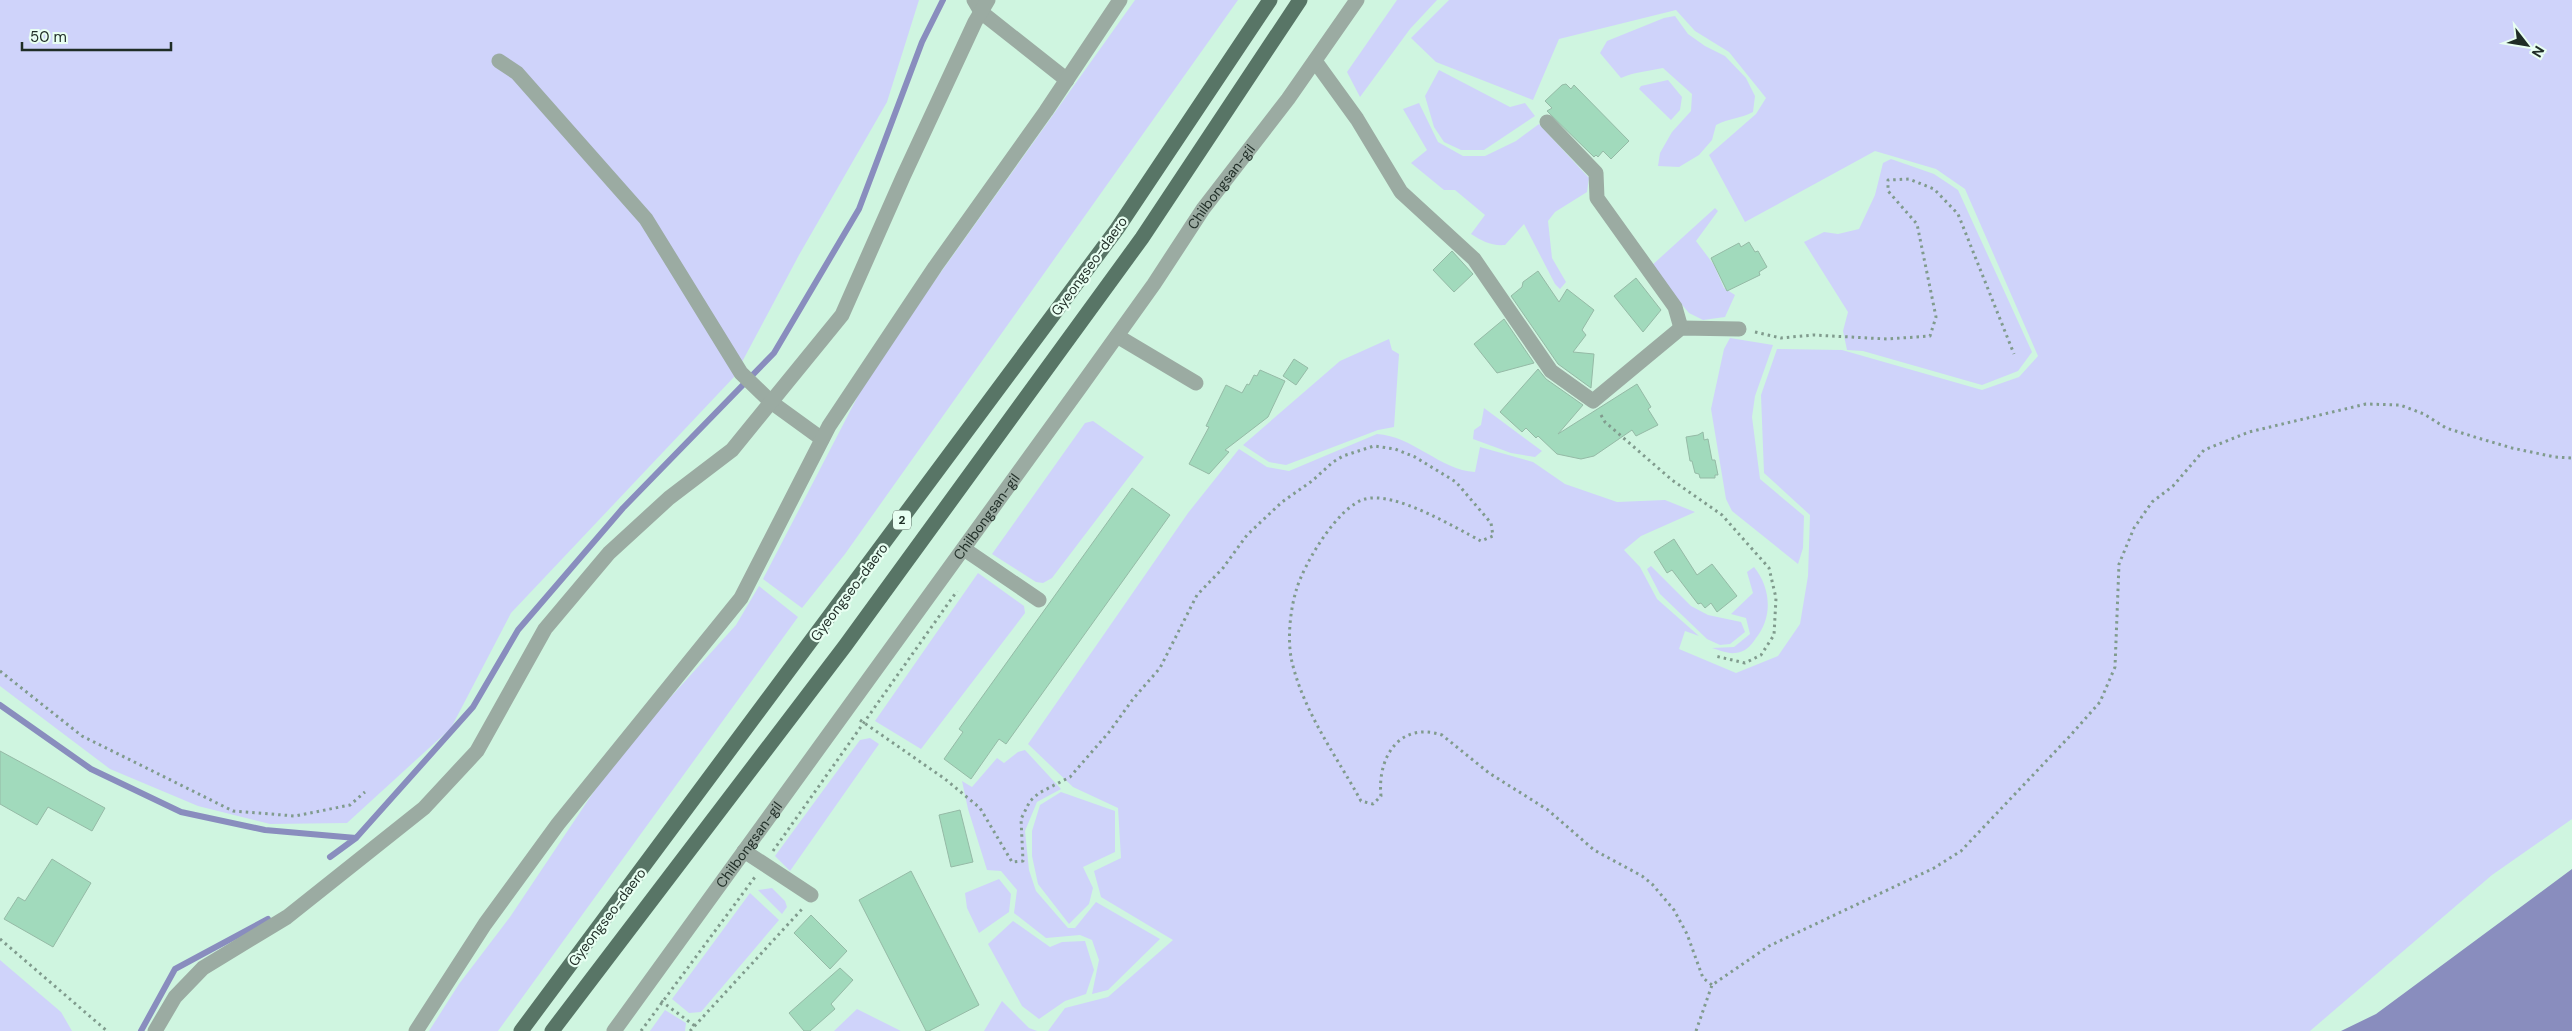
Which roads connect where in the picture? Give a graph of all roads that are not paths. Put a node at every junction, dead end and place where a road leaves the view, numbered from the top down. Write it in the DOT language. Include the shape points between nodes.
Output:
graph roads {
  1 [pos="1120,0"];
  2 [pos="1270,0"];
  3 [pos="1300,0"];
  4 [pos="1358,0"];
  5 [pos="981,4"];
  6 [pos="499,61"];
  7 [pos="1315,61"];
  8 [pos="1067,80"];
  9 [pos="1547,122"];
  10 [pos="1681,328"];
  11 [pos="1739,329"];
  12 [pos="1117,336"];
  13 [pos="1196,383"];
  14 [pos="771,402"];
  15 [pos="822,439"];
  16 [pos="964,549"];
  17 [pos="1039,600"];
  18 [pos="744,851"];
  19 [pos="808,893"];
  20 [pos="154,1031"];
  21 [pos="416,1031"];
  22 [pos="521,1031"];
  23 [pos="552,1031"];
  24 [pos="614,1031"];
  1 -- 8 [label="street"];
  2 -- 22 [label="main road, Gyeongseo-daero / 2" via="1118,229"];
  3 -- 23 [label="main road, Gyeongseo-daero / 2" via="1142,238 844,646"];
  4 -- 7 [label="street, Chilbongsan-gil"];
  5 -- 8 [label="street"];
  5 -- 14 [label="street" via="842,315"];
  6 -- 14 [label="street" via="517,73 646,219 742,373"];
  7 -- 10 [label="street" via="1357,119 1401,192 1474,258 1552,371 1592,402"];
  7 -- 12 [label="street, Chilbongsan-gil" via="1203,209"];
  8 -- 15 [label="street" via="935,267"];
  9 -- 10 [label="street" via="1596,173 1597,198 1675,307"];
  10 -- 11 [label="street"];
  12 -- 13 [label="street"];
  12 -- 16 [label="street, Chilbongsan-gil"];
  14 -- 15 [label="street"];
  14 -- 20 [label="street" via="732,450 669,498 609,553 545,629 477,751 424,808 286,917 203,968 176,997"];
  15 -- 21 [label="street" via="741,598 558,824 485,924"];
  16 -- 17 [label="street"];
  16 -- 18 [label="street, Chilbongsan-gil"];
  18 -- 19 [label="street"];
  18 -- 24 [label="street, Chilbongsan-gil"];
}
